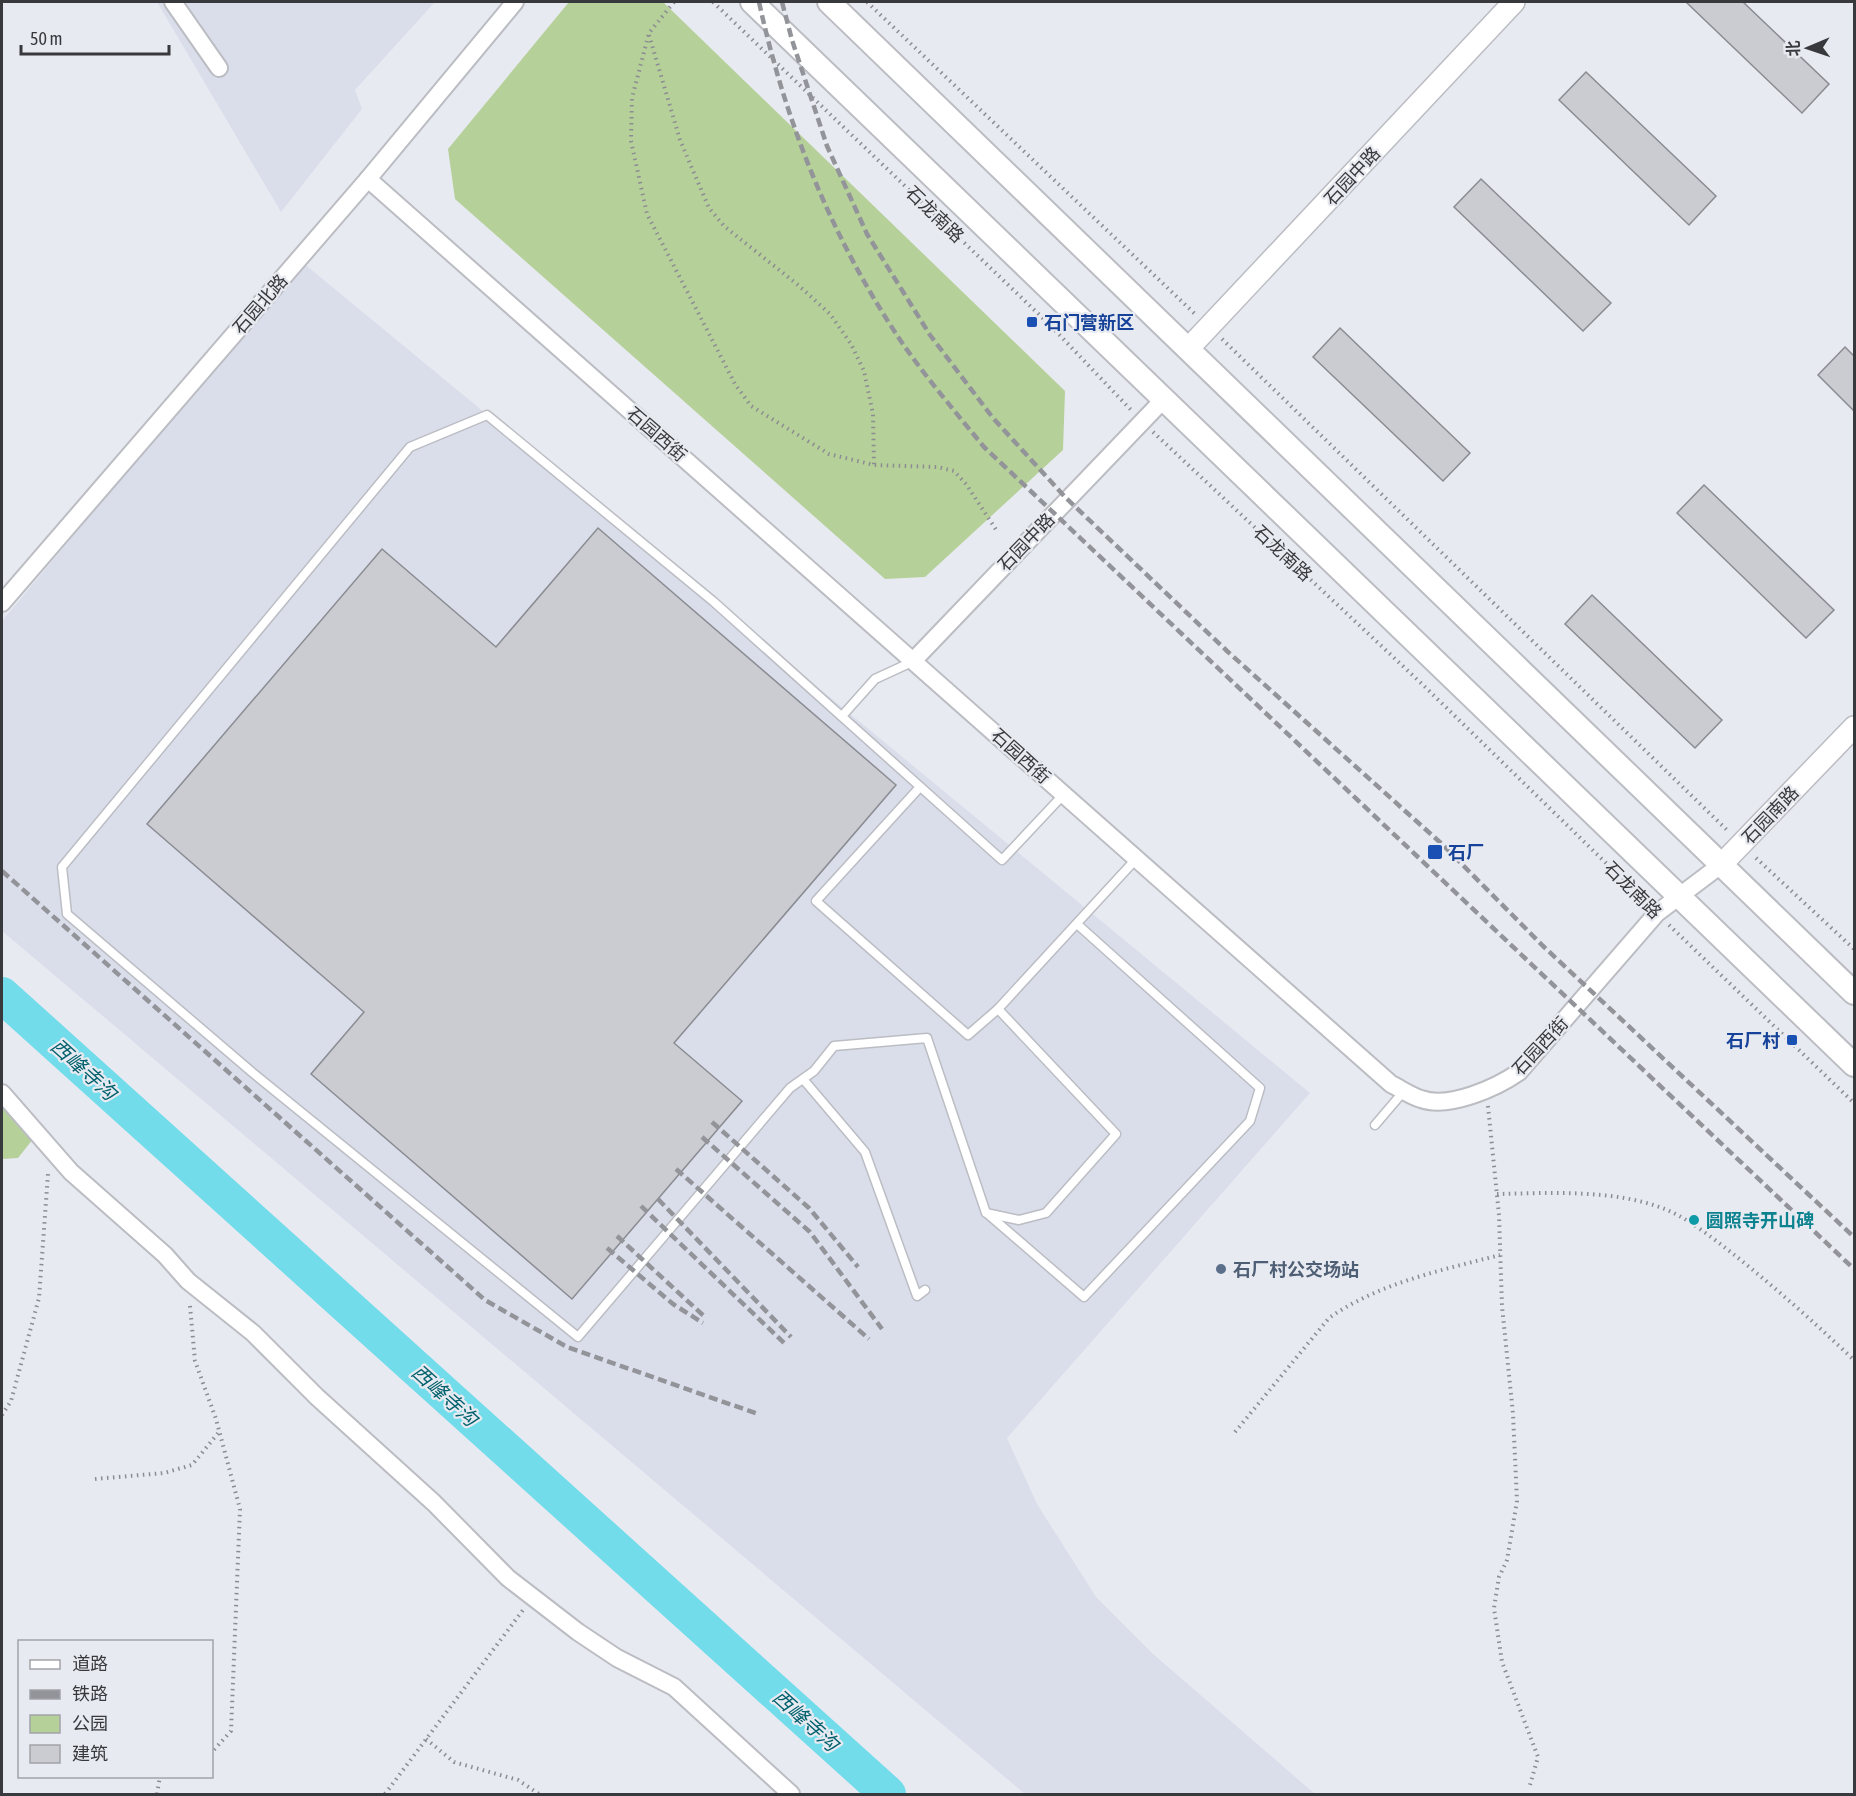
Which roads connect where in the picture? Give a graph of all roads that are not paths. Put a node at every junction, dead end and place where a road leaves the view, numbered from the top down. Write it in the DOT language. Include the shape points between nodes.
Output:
graph roads {
  1 [pos="173,2"];
  2 [pos="515,2"];
  3 [pos="752,2"];
  4 [pos="829,2"];
  5 [pos="1514,2"];
  6 [pos="219,68"];
  7 [pos="368,178"];
  8 [pos="1188,349"];
  9 [pos="1164,399"];
  10 [pos="2,603"];
  11 [pos="914,660"];
  12 [pos="842,717"];
  13 [pos="1854,727"];
  14 [pos="920,787"];
  15 [pos="1064,794"];
  16 [pos="1137,858"];
  17 [pos="1722,864"];
  18 [pos="1680,896"];
  19 [pos="1077,924"];
  20 [pos="1854,993"];
  21 [pos="998,1009"];
  22 [pos="1854,1065"];
  23 [pos="804,1079"];
  24 [pos="1404,1090"];
  25 [pos="2,1094"];
  26 [pos="1375,1125"];
  27 [pos="986,1213"];
  28 [pos="925,1290"];
  29 [pos="791,1794"];
  1 -- 6 [label="street"];
  2 -- 7 [label="street, 石园北路"];
  3 -- 9 [label="main road, 石龙南路"];
  4 -- 8 [label="main road"];
  5 -- 8 [label="street, 石园中路"];
  7 -- 10 [label="street, 石园北路"];
  7 -- 11 [label="street, 石园西街"];
  8 -- 17 [label="main road"];
  9 -- 11 [label="street, 石园中路"];
  9 -- 18 [label="main road, 石龙南路"];
  11 -- 12 [label="lane" via="875,679"];
  11 -- 15 [label="street, 石园西街"];
  12 -- 14 [label="lane"];
  12 -- 23 [label="lane" via="714,602 487,415 410,447 62,867 67,914 253,1073 578,1337 790,1088"];
  13 -- 17 [label="street, 石园南路"];
  14 -- 15 [label="lane" via="1002,860"];
  14 -- 21 [label="lane" via="816,901 968,1035"];
  15 -- 16 [label="street, 石园西街"];
  16 -- 19 [label="lane"];
  16 -- 24 [label="street, 石园西街" via="1391,1084"];
  17 -- 18 [label="street, 石园南路"];
  17 -- 20 [label="main road"];
  18 -- 22 [label="main road, 石龙南路"];
  18 -- 24 [label="street, 石园西街" via="1657,913 1519,1072 1500,1086 1449,1100 1422,1100"];
  19 -- 21 [label="lane"];
  19 -- 27 [label="lane" via="1260,1088 1250,1121 1084,1297"];
  21 -- 27 [label="lane" via="1116,1134 1046,1213 1019,1220"];
  23 -- 27 [label="lane" via="834,1046 927,1038"];
  23 -- 28 [label="lane" via="865,1152 917,1296"];
  24 -- 26 [label="lane"];
  25 -- 29 [label="street" via="71,1172 165,1255 188,1281 253,1333 508,1578 617,1658 675,1687"];
}
